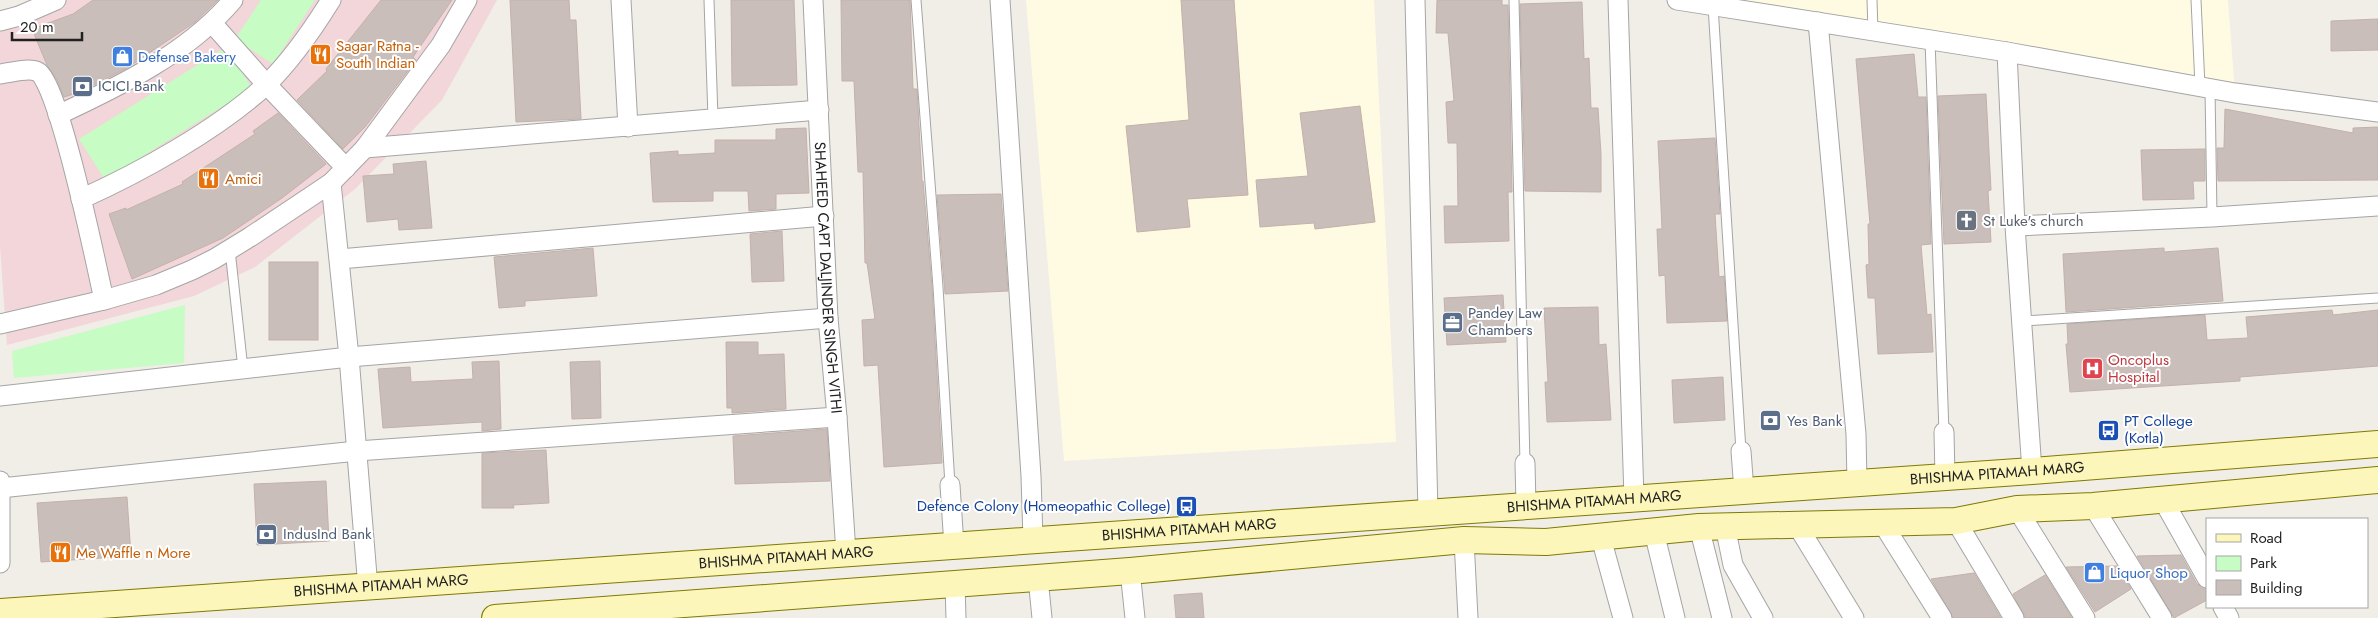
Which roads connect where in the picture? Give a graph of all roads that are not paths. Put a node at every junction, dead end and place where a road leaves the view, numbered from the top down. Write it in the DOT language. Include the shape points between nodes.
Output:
graph roads {
  1 [pos="56,0"];
  2 [pos="233,0"];
  3 [pos="331,0"];
  4 [pos="467,0"];
  5 [pos="622,0"];
  6 [pos="709,0"];
  7 [pos="813,0"];
  8 [pos="916,0"];
  9 [pos="1000,0"];
  10 [pos="1415,0"];
  11 [pos="1514,0"];
  12 [pos="1618,0"];
  13 [pos="1677,0"];
  14 [pos="1872,0"];
  15 [pos="2196,0"];
  16 [pos="1714,6"];
  17 [pos="0,21"];
  18 [pos="1818,22"];
  19 [pos="212,23"];
  20 [pos="1873,31"];
  21 [pos="1930,40"];
  22 [pos="2007,52"];
  23 [pos="0,74"];
  24 [pos="266,84"];
  25 [pos="2205,87"];
  26 [pos="819,110"];
  27 [pos="2378,112"];
  28 [pos="58,116"];
  29 [pos="713,118"];
  30 [pos="628,127"];
  31 [pos="365,148"];
  32 [pos="346,168"];
  33 [pos="331,183"];
  34 [pos="81,199"];
  35 [pos="2378,206"];
  36 [pos="824,216"];
  37 [pos="2212,217"];
  38 [pos="2016,226"];
  39 [pos="230,250"];
  40 [pos="340,259"];
  41 [pos="2378,298"];
  42 [pos="104,300"];
  43 [pos="828,318"];
  44 [pos="2023,321"];
  45 [pos="0,324"];
  46 [pos="349,357"];
  47 [pos="243,369"];
  48 [pos="0,396"];
  49 [pos="837,417"];
  50 [pos="1944,432"];
  51 [pos="2378,444"];
  52 [pos="357,451"];
  53 [pos="1741,451"];
  54 [pos="1525,463"];
  55 [pos="2032,471"];
  56 [pos="1945,477"];
  57 [pos="2378,480"];
  58 [pos="0,481"];
  59 [pos="1857,483"];
  60 [pos="950,485"];
  61 [pos="0,488"];
  62 [pos="1744,491"];
  63 [pos="1634,498"];
  64 [pos="2163,500"];
  65 [pos="1526,506"];
  66 [pos="2093,506"];
  67 [pos="2017,509"];
  68 [pos="1428,512"];
  69 [pos="1956,521"];
  70 [pos="1883,524"];
  71 [pos="1725,526"];
  72 [pos="1797,526"];
  73 [pos="1699,527"];
  74 [pos="1654,532"];
  75 [pos="1601,538"];
  76 [pos="1033,540"];
  77 [pos="1464,540"];
  78 [pos="954,546"];
  79 [pos="846,553"];
  80 [pos="0,563"];
  81 [pos="1130,571"];
  82 [pos="2206,576"];
  83 [pos="1038,578"];
  84 [pos="955,584"];
  85 [pos="368,588"];
  86 [pos="712,610"];
  87 [pos="0,612"];
  88 [pos="495,618"];
  89 [pos="956,618"];
  90 [pos="1042,618"];
  91 [pos="1135,618"];
  92 [pos="1468,618"];
  93 [pos="1623,618"];
  94 [pos="1675,618"];
  95 [pos="1722,618"];
  96 [pos="1763,618"];
  97 [pos="1854,618"];
  98 [pos="1942,618"];
  99 [pos="2014,618"];
  100 [pos="2085,618"];
  101 [pos="2162,618"];
  1 -- 17 [label="street"];
  2 -- 19 [label="street"];
  3 -- 24 [label="street"];
  4 -- 31 [label="street" via="441,45"];
  5 -- 30 [label="street"];
  6 -- 29 [label="lane"];
  7 -- 26 [label="street, SHAHEED CAPT DALJINDER SINGH VITHI"];
  8 -- 60 [label="lane"];
  9 -- 76 [label="street"];
  10 -- 68 [label="street"];
  11 -- 54 [label="lane"];
  12 -- 63 [label="street"];
  13 -- 16 [label="street"];
  14 -- 20 [label="lane"];
  15 -- 25 [label="lane"];
  16 -- 18 [label="street"];
  16 -- 53 [label="lane"];
  18 -- 20 [label="street"];
  18 -- 59 [label="street" via="1856,434"];
  19 -- 24 [label="street"];
  19 -- 28 [label="street" via="141,73"];
  20 -- 21 [label="street"];
  21 -- 22 [label="street"];
  21 -- 50 [label="lane"];
  22 -- 25 [label="street"];
  22 -- 38 [label="street"];
  23 -- 28 [label="street" via="40,73"];
  24 -- 32 [label="street"];
  24 -- 34 [label="street" via="165,155"];
  25 -- 27 [label="street"];
  25 -- 37 [label="lane"];
  26 -- 29 [label="street"];
  26 -- 36 [label="street, SHAHEED CAPT DALJINDER SINGH VITHI"];
  28 -- 34 [label="street"];
  29 -- 30 [label="street"];
  30 -- 31 [label="street"];
  31 -- 32 [label="street"];
  32 -- 33 [label="street"];
  33 -- 39 [label="street"];
  33 -- 40 [label="street"];
  34 -- 42 [label="street"];
  35 -- 37 [label="street"];
  36 -- 40 [label="street"];
  36 -- 43 [label="street, SHAHEED CAPT DALJINDER SINGH VITHI"];
  37 -- 38 [label="street"];
  38 -- 44 [label="street"];
  39 -- 42 [label="street" via="156,284"];
  39 -- 47 [label="lane"];
  40 -- 46 [label="street"];
  41 -- 44 [label="lane"];
  42 -- 45 [label="street"];
  43 -- 46 [label="street"];
  43 -- 49 [label="street, SHAHEED CAPT DALJINDER SINGH VITHI"];
  44 -- 55 [label="street"];
  46 -- 47 [label="street"];
  46 -- 52 [label="street"];
  47 -- 48 [label="street"];
  49 -- 52 [label="street"];
  49 -- 79 [label="street, SHAHEED CAPT DALJINDER SINGH VITHI"];
  50 -- 56 [label="street"];
  51 -- 55 [label="main road, BHISHMA PITAMAH MARG"];
  52 -- 61 [label="street"];
  52 -- 85 [label="street"];
  53 -- 62 [label="street"];
  54 -- 65 [label="street"];
  55 -- 56 [label="main road, BHISHMA PITAMAH MARG"];
  56 -- 59 [label="main road, BHISHMA PITAMAH MARG"];
  57 -- 64 [label="main road"];
  58 -- 61 [label="street"];
  59 -- 62 [label="main road, BHISHMA PITAMAH MARG"];
  60 -- 78 [label="street"];
  61 -- 80 [label="street"];
  62 -- 63 [label="main road, BHISHMA PITAMAH MARG"];
  63 -- 65 [label="main road, BHISHMA PITAMAH MARG"];
  64 -- 66 [label="main road"];
  64 -- 82 [label="street"];
  65 -- 68 [label="main road, BHISHMA PITAMAH MARG"];
  66 -- 67 [label="main road"];
  66 -- 101 [label="street"];
  67 -- 69 [label="main road"];
  67 -- 100 [label="street"];
  68 -- 76 [label="main road, BHISHMA PITAMAH MARG"];
  69 -- 70 [label="main road"];
  69 -- 99 [label="street"];
  70 -- 72 [label="main road"];
  70 -- 98 [label="street"];
  71 -- 72 [label="main road"];
  71 -- 73 [label="main road"];
  71 -- 96 [label="street" via="1733,565"];
  72 -- 97 [label="street"];
  73 -- 74 [label="main road"];
  73 -- 95 [label="street"];
  74 -- 75 [label="main road"];
  74 -- 94 [label="street"];
  75 -- 77 [label="main road" via="1546,542"];
  75 -- 93 [label="street"];
  76 -- 78 [label="main road, BHISHMA PITAMAH MARG"];
  77 -- 81 [label="main road"];
  77 -- 92 [label="street"];
  78 -- 79 [label="main road, BHISHMA PITAMAH MARG"];
  79 -- 85 [label="main road, BHISHMA PITAMAH MARG"];
  81 -- 83 [label="main road"];
  81 -- 91 [label="street"];
  83 -- 84 [label="main road"];
  83 -- 90 [label="street"];
  84 -- 86 [label="main road"];
  84 -- 89 [label="street"];
  85 -- 87 [label="main road, BHISHMA PITAMAH MARG"];
  86 -- 88 [label="main road"];
}
